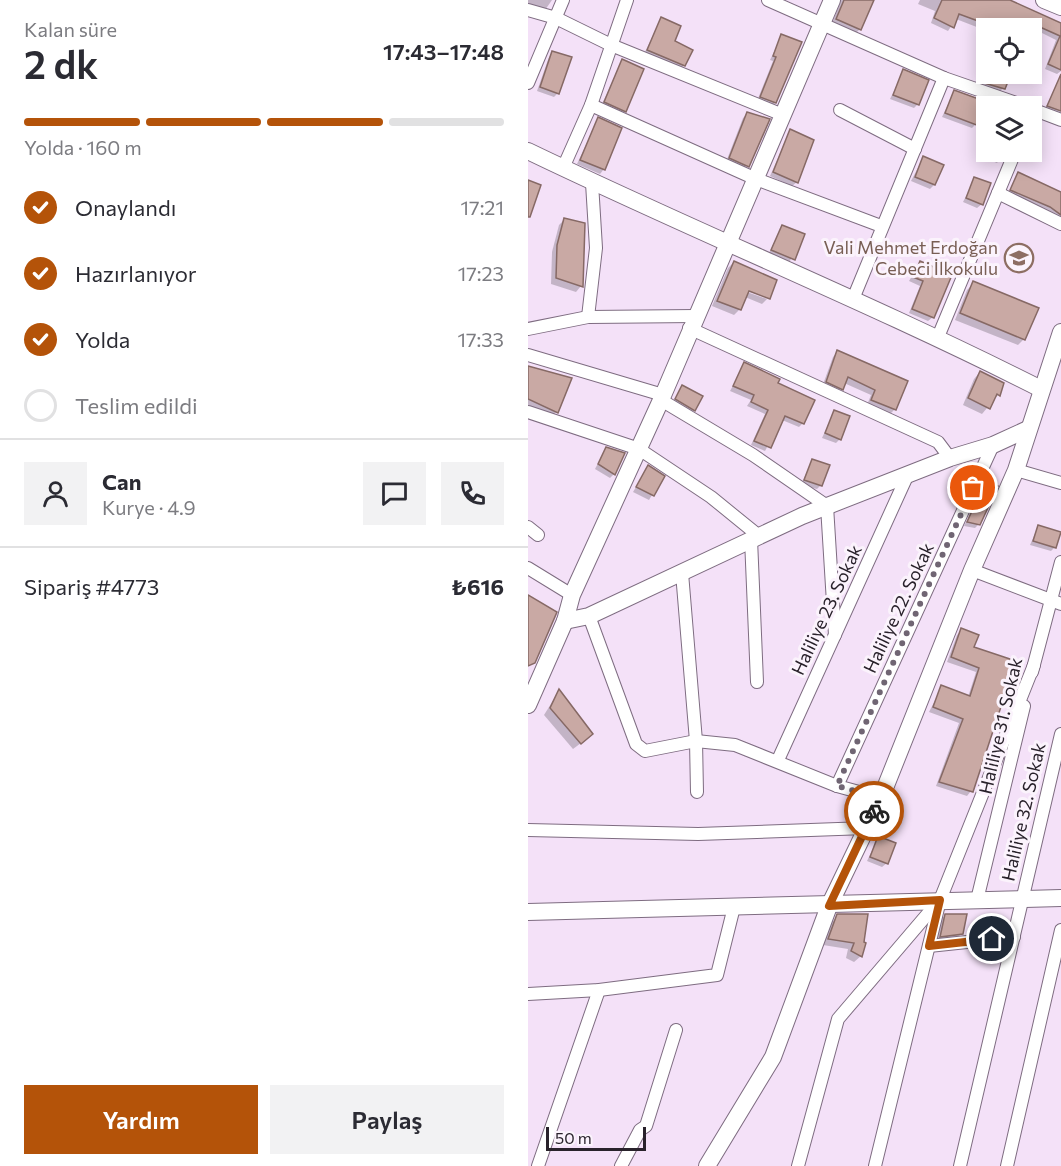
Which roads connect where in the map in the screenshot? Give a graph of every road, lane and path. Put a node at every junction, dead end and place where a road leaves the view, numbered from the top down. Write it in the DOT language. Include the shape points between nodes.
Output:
graph roads {
  1 [pos="563,0"];
  2 [pos="627,0"];
  3 [pos="768,0"];
  4 [pos="832,0"];
  5 [pos="1044,0"];
  6 [pos="1061,7"];
  7 [pos="528,10"];
  8 [pos="556,18"];
  9 [pos="822,24"];
  10 [pos="611,45"];
  11 [pos="944,78"];
  12 [pos="528,83"];
  13 [pos="996,96"];
  14 [pos="591,105"];
  15 [pos="840,110"];
  16 [pos="1042,113"];
  17 [pos="783,115"];
  18 [pos="1061,120"];
  19 [pos="915,149"];
  20 [pos="528,151"];
  21 [pos="1011,162"];
  22 [pos="563,168"];
  23 [pos="756,179"];
  24 [pos="592,183"];
  25 [pos="998,193"];
  26 [pos="1061,224"];
  27 [pos="880,226"];
  28 [pos="726,244"];
  29 [pos="853,299"];
  30 [pos="588,317"];
  31 [pos="693,322"];
  32 [pos="528,329"];
  33 [pos="1061,332"];
  34 [pos="938,337"];
  35 [pos="528,355"];
  36 [pos="1041,389"];
  37 [pos="662,397"];
  38 [pos="528,412"];
  39 [pos="1028,429"];
  40 [pos="993,445"];
  41 [pos="639,448"];
  42 [pos="950,458"];
  43 [pos="1016,470"];
  44 [pos="908,474"];
  45 [pos="1061,483"];
  46 [pos="827,506"];
  47 [pos="755,538"];
  48 [pos="1061,561"];
  49 [pos="528,568"];
  50 [pos="972,570"];
  51 [pos="682,573"];
  52 [pos="572,595"];
  53 [pos="1055,602"];
  54 [pos="589,616"];
  55 [pos="565,621"];
  56 [pos="836,635"];
  57 [pos="1034,664"];
  58 [pos="757,682"];
  59 [pos="530,694"];
  60 [pos="1061,734"];
  61 [pos="696,741"];
  62 [pos="778,760"];
  63 [pos="837,786"];
  64 [pos="697,792"];
  65 [pos="880,798"];
  66 [pos="866,828"];
  67 [pos="528,830"];
  68 [pos="1061,898"];
  69 [pos="1023,899"];
  70 [pos="940,900"];
  71 [pos="978,900"];
  72 [pos="829,906"];
  73 [pos="734,907"];
  74 [pos="528,912"];
  75 [pos="1061,930"];
  76 [pos="1014,937"];
  77 [pos="929,946"];
  78 [pos="599,990"];
  79 [pos="528,994"];
  80 [pos="676,1030"];
  81 [pos="538,1166"];
  82 [pos="621,1166"];
  83 [pos="706,1166"];
  84 [pos="798,1166"];
  85 [pos="875,1166"];
  86 [pos="960,1166"];
  87 [pos="1007,1166"];
  1 -- 8 [label="street"];
  2 -- 10 [label="street"];
  3 -- 9 [label="street"];
  4 -- 9 [label="street"];
  5 -- 6 [label="street"];
  7 -- 8 [label="street"];
  8 -- 10 [label="street"];
  8 -- 12 [label="street"];
  9 -- 11 [label="street"];
  9 -- 17 [label="street"];
  10 -- 14 [label="street"];
  10 -- 17 [label="street"];
  11 -- 13 [label="street"];
  11 -- 19 [label="street"];
  14 -- 22 [label="street"];
  14 -- 23 [label="street"];
  15 -- 19 [label="street"];
  16 -- 18 [label="street"];
  17 -- 23 [label="street"];
  19 -- 27 [label="street"];
  20 -- 22 [label="street"];
  21 -- 25 [label="street"];
  22 -- 24 [label="street"];
  23 -- 27 [label="street"];
  23 -- 28 [label="street"];
  24 -- 28 [label="street"];
  24 -- 30 [label="street" via="596,248"];
  25 -- 26 [label="street"];
  25 -- 34 [label="street"];
  27 -- 29 [label="street"];
  28 -- 29 [label="street"];
  28 -- 31 [label="street"];
  29 -- 34 [label="street"];
  30 -- 31 [label="street"];
  30 -- 32 [label="street"];
  31 -- 37 [label="street"];
  31 -- 42 [label="street" via="938,442"];
  33 -- 36 [label="street"];
  34 -- 36 [label="street"];
  35 -- 37 [label="street"];
  36 -- 39 [label="street"];
  37 -- 41 [label="street"];
  37 -- 46 [label="street"];
  38 -- 41 [label="street"];
  39 -- 40 [label="street"];
  39 -- 43 [label="street"];
  40 -- 42 [label="street"];
  40 -- 63 [label="street, Haliliye 22. Sokak"];
  41 -- 47 [label="street" via="711,497"];
  41 -- 52 [label="street"];
  42 -- 44 [label="street"];
  43 -- 45 [label="street"];
  43 -- 50 [label="street"];
  44 -- 46 [label="street"];
  44 -- 56 [label="street, Haliliye 23. Sokak"];
  46 -- 47 [label="street"];
  46 -- 56 [label="street"];
  47 -- 51 [label="street"];
  47 -- 58 [label="street"];
  48 -- 53 [label="street, Haliliye 31. Sokak"];
  49 -- 52 [label="street"];
  50 -- 53 [label="street"];
  50 -- 65 [label="street"];
  51 -- 54 [label="street"];
  51 -- 61 [label="street"];
  52 -- 55 [label="street"];
  53 -- 57 [label="street, Haliliye 31. Sokak"];
  54 -- 55 [label="street"];
  54 -- 61 [label="street" via="636,744 645,751"];
  55 -- 59 [label="street"];
  56 -- 62 [label="street, Haliliye 23. Sokak"];
  57 -- 70 [label="street"];
  57 -- 71 [label="street, Haliliye 31. Sokak"];
  60 -- 69 [label="street, Haliliye 32. Sokak"];
  61 -- 62 [label="street" via="735,745"];
  61 -- 64 [label="street"];
  62 -- 63 [label="street"];
  63 -- 65 [label="street"];
  65 -- 66 [label="street"];
  66 -- 67 [label="street" via="698,834"];
  66 -- 72 [label="street"];
  68 -- 69 [label="street"];
  69 -- 71 [label="street"];
  69 -- 76 [label="street, Haliliye 32. Sokak"];
  70 -- 71 [label="street"];
  70 -- 72 [label="street"];
  70 -- 77 [label="street"];
  70 -- 84 [label="street" via="837,1019"];
  72 -- 73 [label="street"];
  72 -- 83 [label="street" via="773,1056"];
  73 -- 74 [label="street"];
  73 -- 78 [label="street" via="717,975"];
  75 -- 87 [label="street"];
  76 -- 77 [label="street"];
  76 -- 86 [label="street, Haliliye 32. Sokak"];
  77 -- 85 [label="street"];
  78 -- 79 [label="street"];
  78 -- 81 [label="street"];
  80 -- 82 [label="street" via="646,1126"];
}
